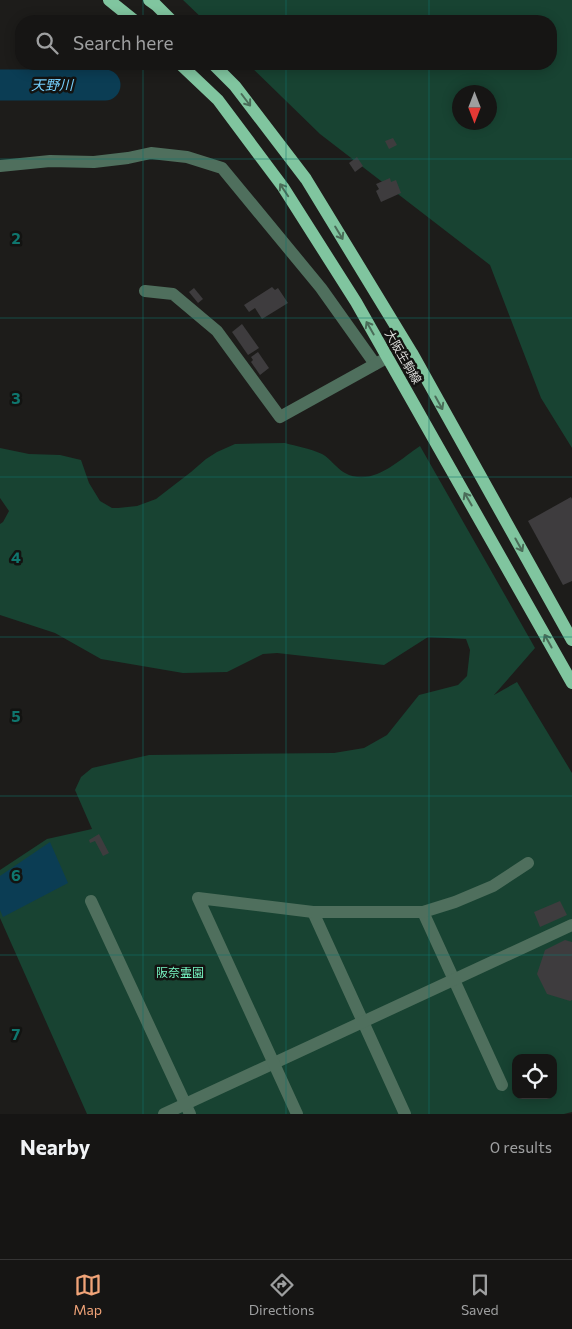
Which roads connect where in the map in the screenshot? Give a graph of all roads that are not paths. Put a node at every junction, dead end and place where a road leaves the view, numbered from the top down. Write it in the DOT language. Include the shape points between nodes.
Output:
graph roads {
  1 [pos="109,0"];
  2 [pos="149,0"];
  3 [pos="128,15"];
  4 [pos="166,15"];
  5 [pos="186,70"];
  6 [pos="219,70"];
  7 [pos="0,166"];
  8 [pos="145,292"];
  9 [pos="387,357"];
  10 [pos="374,364"];
  11 [pos="572,640"];
  12 [pos="572,683"];
  13 [pos="528,863"];
  14 [pos="91,901"];
  15 [pos="313,912"];
  16 [pos="424,912"];
  17 [pos="572,925"];
  18 [pos="453,980"];
  19 [pos="363,1022"];
  20 [pos="274,1063"];
  21 [pos="502,1085"];
  22 [pos="188,1109"];
  23 [pos="164,1114"];
  24 [pos="297,1114"];
  25 [pos="405,1114"];
  1 -- 3 [label="main road"];
  2 -- 4 [label="main road"];
  9 -- 5 [label="main road, 大阪生駒線, one-way" via="283,187 218,100"];
  6 -- 11 [label="main road, 大阪生駒線, one-way" via="235,86 306,180 412,353"];
  7 -- 10 [label="lane" via="50,161 94,162 151,153 187,156 222,168 321,288"];
  8 -- 10 [label="lane" via="173,294 217,331 280,417"];
  9 -- 10 [label="lane"];
  12 -- 9 [label="main road, 大阪生駒線, one-way"];
  13 -- 16 [label="lane" via="493,886"];
  14 -- 22 [label="lane"];
  15 -- 16 [label="lane"];
  15 -- 19 [label="lane"];
  15 -- 20 [label="lane" via="198,898"];
  16 -- 18 [label="lane"];
  17 -- 18 [label="lane"];
  18 -- 19 [label="lane"];
  18 -- 21 [label="lane"];
  19 -- 20 [label="lane"];
  19 -- 25 [label="lane"];
  20 -- 22 [label="lane"];
  20 -- 24 [label="lane"];
  22 -- 23 [label="lane"];
}
